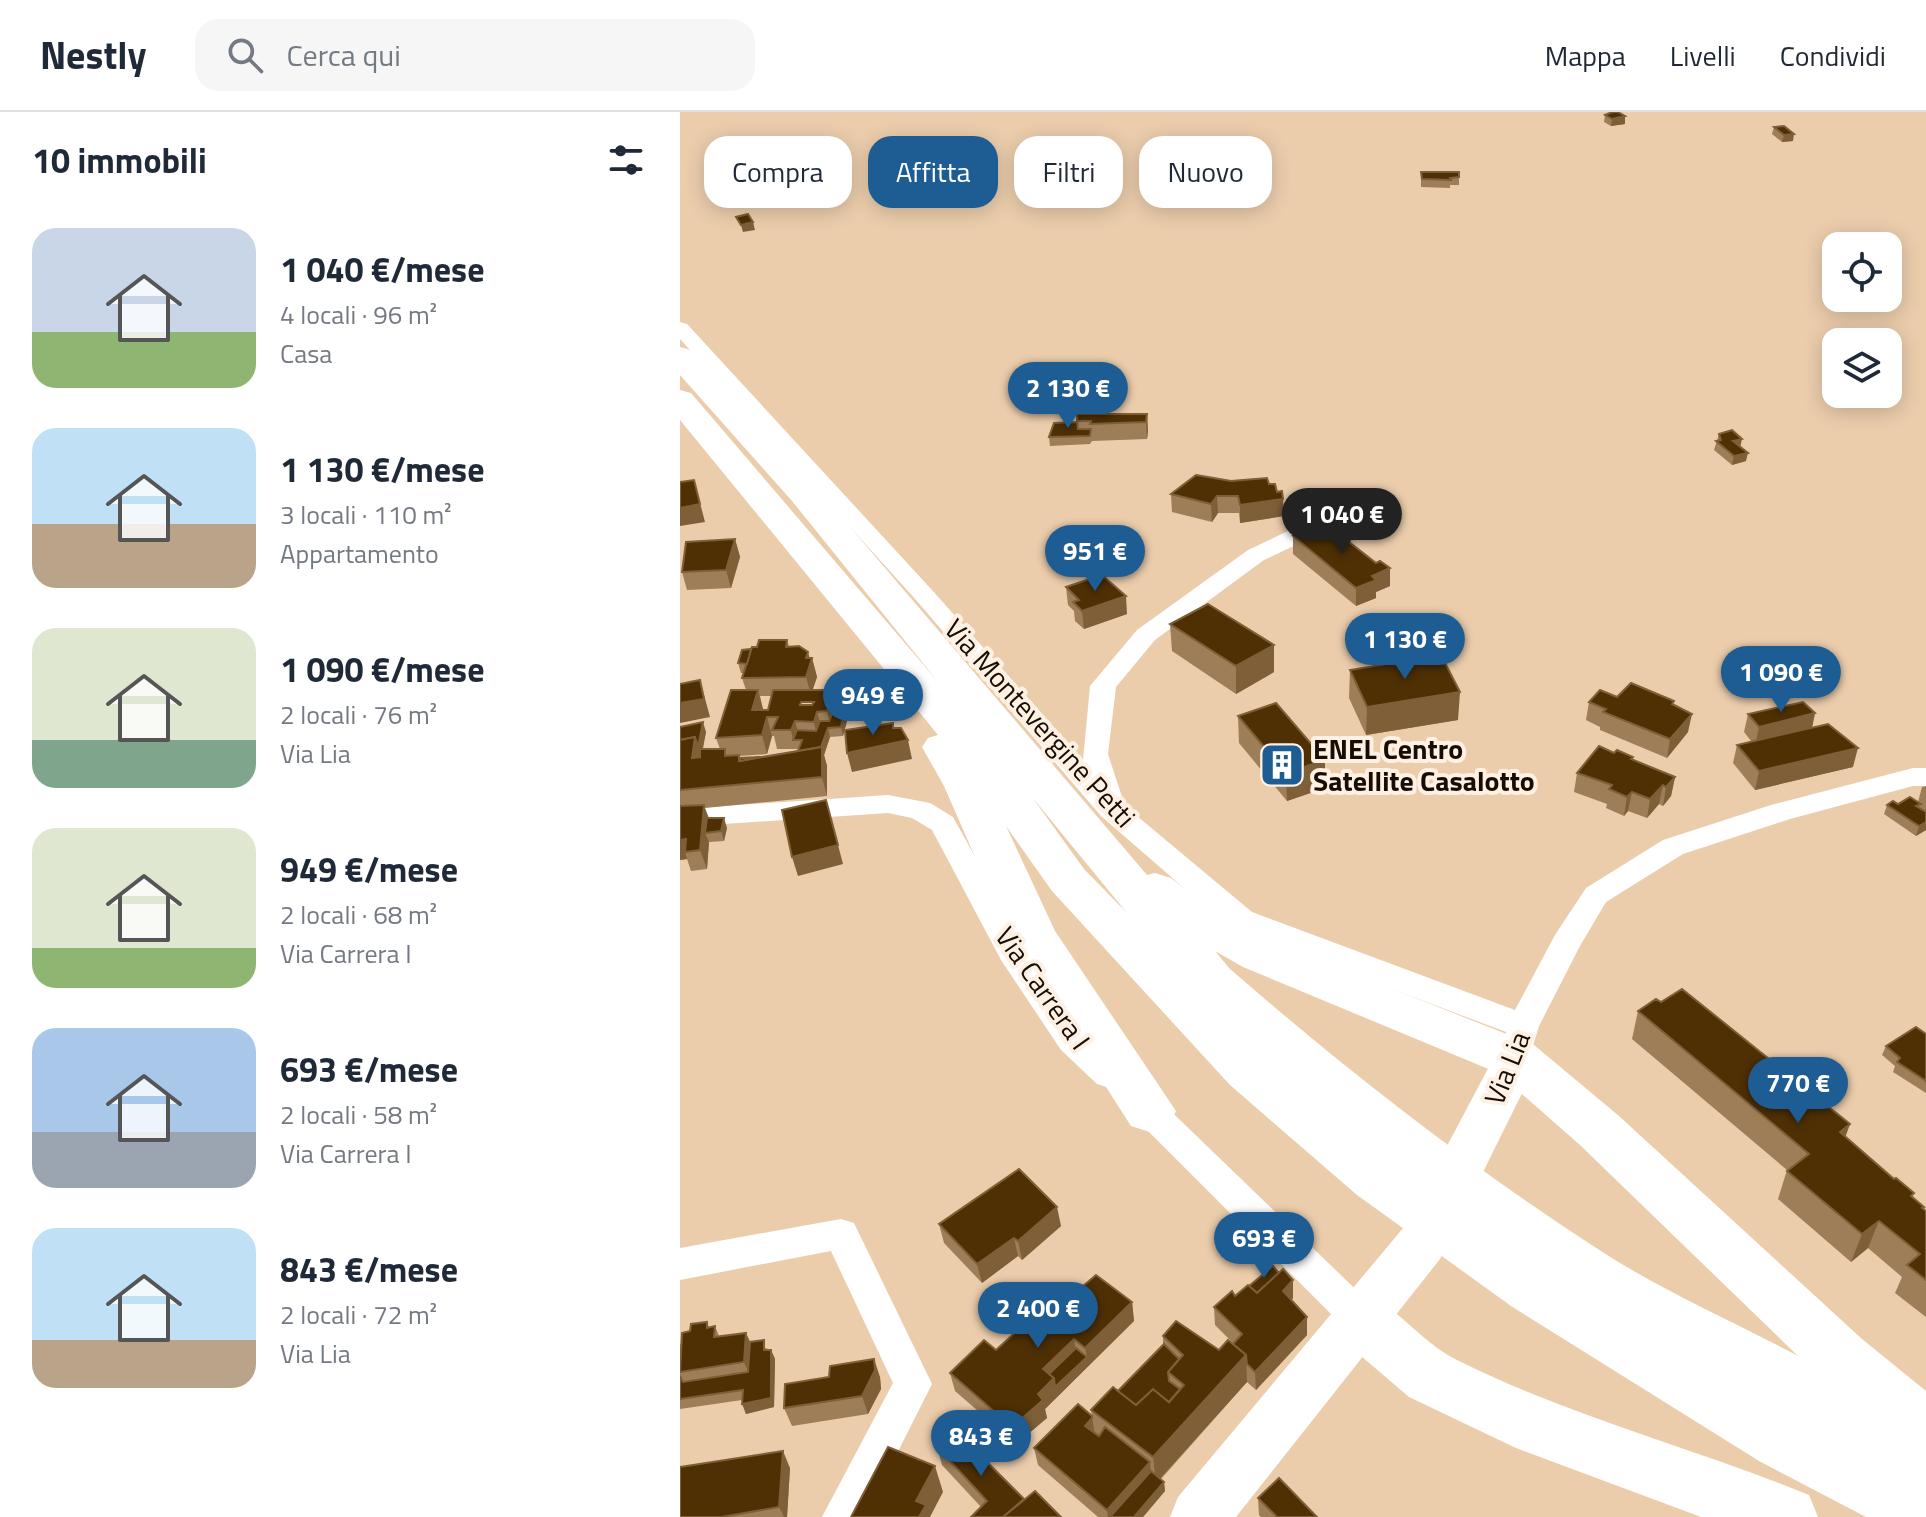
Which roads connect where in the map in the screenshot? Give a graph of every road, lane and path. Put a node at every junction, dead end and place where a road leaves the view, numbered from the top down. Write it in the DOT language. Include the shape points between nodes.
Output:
graph roads {
  1 [pos="680,328"];
  2 [pos="680,356"];
  3 [pos="680,400"];
  4 [pos="1330,520"];
  5 [pos="888,651"];
  6 [pos="1926,777"];
  7 [pos="680,818"];
  8 [pos="1098,821"];
  9 [pos="1520,1042"];
  10 [pos="1150,1111"];
  11 [pos="1447,1202"];
  12 [pos="680,1264"];
  13 [pos="1361,1319"];
  14 [pos="1926,1429"];
  15 [pos="1926,1457"];
  16 [pos="1926,1514"];
  17 [pos="843,1517"];
  18 [pos="1199,1517"];
  19 [pos="1786,1517"];
  1 -- 8 [label="street, Via Montevergine Petti" via="924,595"];
  2 -- 8 [label="highway"];
  3 -- 5 [label="highway"];
  4 -- 8 [label="street" via="1256,555 1158,626 1103,686 1095,754"];
  5 -- 10 [label="highway" via="966,786 1034,937"];
  5 -- 11 [label="highway" via="984,763 1068,880 1248,1071 1376,1179"];
  6 -- 9 [label="street, Via Lia" via="1781,812 1673,847 1596,895 1566,943"];
  7 -- 10 [label="street, Via Carrera I" via="888,804 920,810 943,824 1012,952 1072,1041"];
  8 -- 9 [label="highway" via="1184,913 1260,955"];
  8 -- 11 [label="highway" via="1213,982"];
  9 -- 13 [label="street, Via Lia" via="1422,1243"];
  9 -- 14 [label="highway" via="1600,1131 1841,1358"];
  10 -- 13 [label="street, Via Carrera I"];
  11 -- 15 [label="highway"];
  11 -- 16 [label="highway" via="1531,1288 1781,1440"];
  12 -- 17 [label="street" via="841,1234 913,1384"];
  13 -- 18 [label="street, Via Lia"];
  13 -- 19 [label="highway" via="1430,1377 1538,1427"];
}
